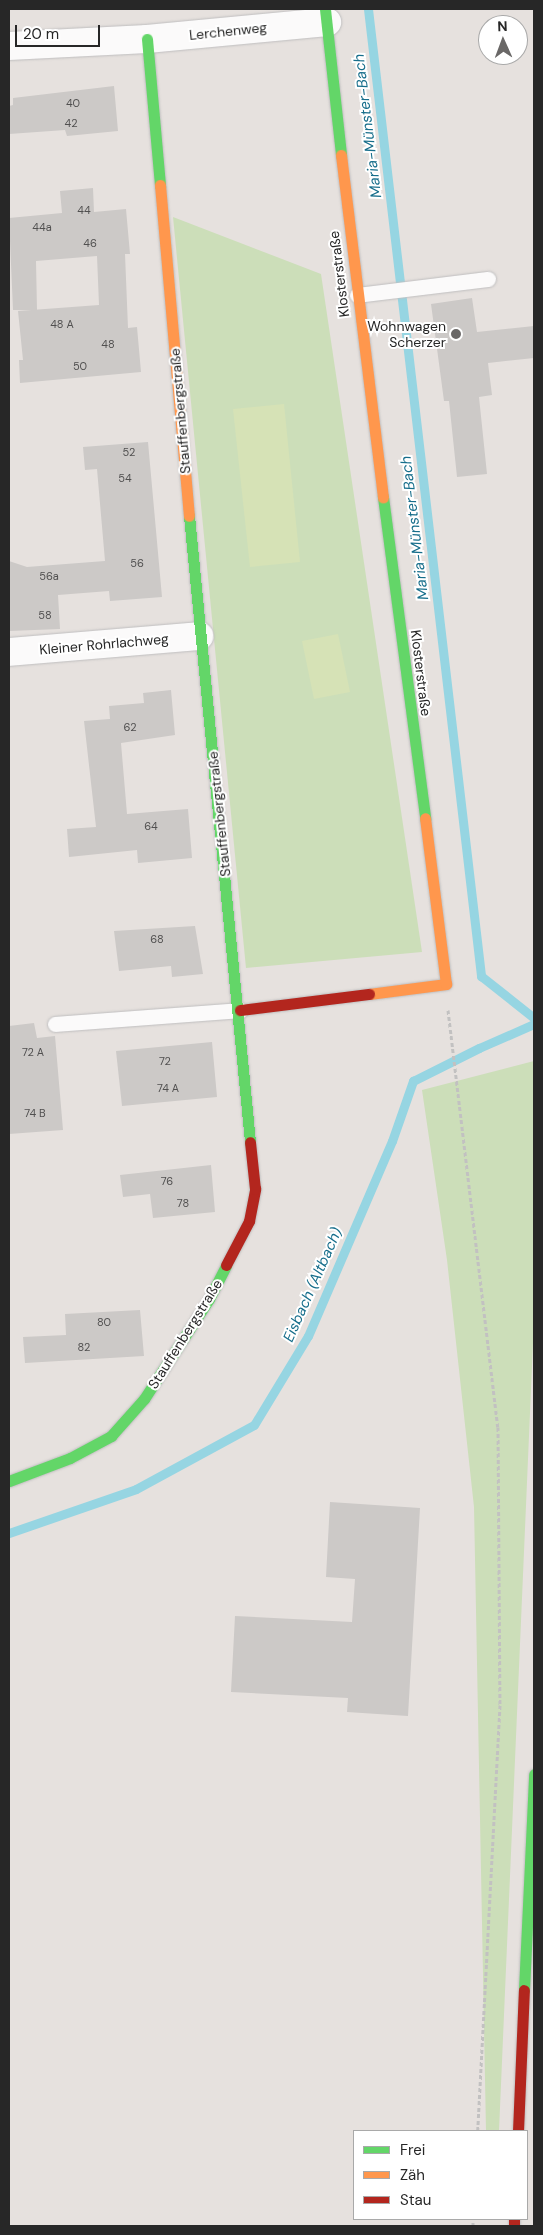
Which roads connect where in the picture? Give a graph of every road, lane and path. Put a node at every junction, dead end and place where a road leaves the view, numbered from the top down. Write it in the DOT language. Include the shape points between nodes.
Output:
graph roads {
  1 [pos="326,15"];
  2 [pos="271,18"];
  3 [pos="147,39"];
  4 [pos="9,46"];
  5 [pos="488,279"];
  6 [pos="356,295"];
  7 [pos="200,636"];
  8 [pos="9,652"];
  9 [pos="240,1010"];
  10 [pos="450,1022"];
  11 [pos="55,1024"];
  12 [pos="9,1481"];
  13 [pos="534,1774"];
  14 [pos="478,2130"];
  15 [pos="518,2130"];
  1 -- 2 [label="street, Lerchenweg"];
  1 -- 6 [label="street, Klosterstraße"];
  2 -- 3 [label="street, Lerchenweg"];
  3 -- 4 [label="street, Lerchenweg"];
  3 -- 7 [label="street, Stauffenbergstraße"];
  5 -- 6 [label="lane"];
  6 -- 9 [label="street, Klosterstraße" via="446,984"];
  7 -- 8 [label="street, Kleiner Rohrlachweg"];
  7 -- 9 [label="street, Stauffenbergstraße"];
  9 -- 11 [label="lane"];
  9 -- 12 [label="street, Stauffenbergstraße" via="255,1189 249,1221 209,1300 144,1399 111,1436 70,1458"];
  10 -- 14 [label="path" via="498,1427 501,1541 500,1705"];
  13 -- 15 [label="street"];
}
